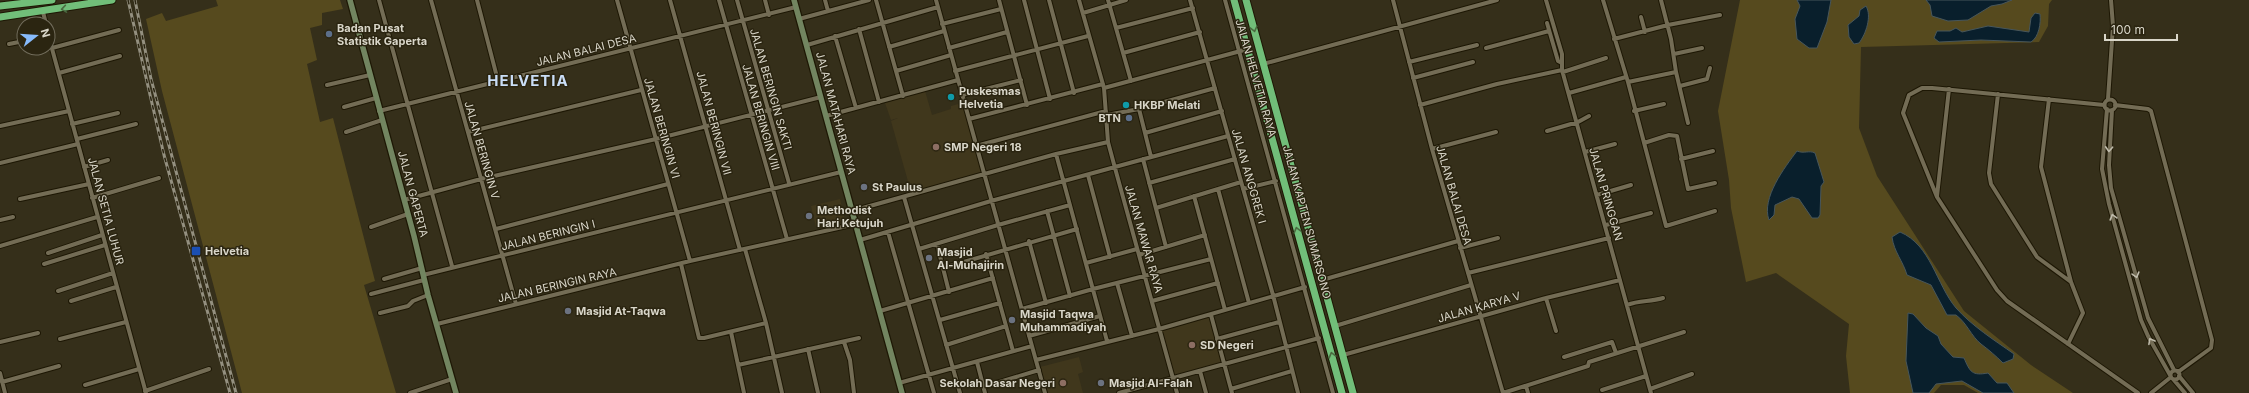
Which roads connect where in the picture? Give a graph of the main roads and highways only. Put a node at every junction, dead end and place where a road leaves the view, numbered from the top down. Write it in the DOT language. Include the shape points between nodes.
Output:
graph roads {
  1 [pos="52,0"];
  2 [pos="112,0"];
  3 [pos="1234,0"];
  4 [pos="1246,0"];
  5 [pos="0,6"];
  6 [pos="0,18"];
  7 [pos="1342,393"];
  8 [pos="1353,393"];
  1 -- 5 [label="highway"];
  2 -- 6 [label="highway, one-way"];
  7 -- 3 [label="highway, JALAN KAPTEN SUMARSONO, one-way"];
  4 -- 8 [label="highway, JALAN KAPTEN SUMARSONO, one-way"];
}
